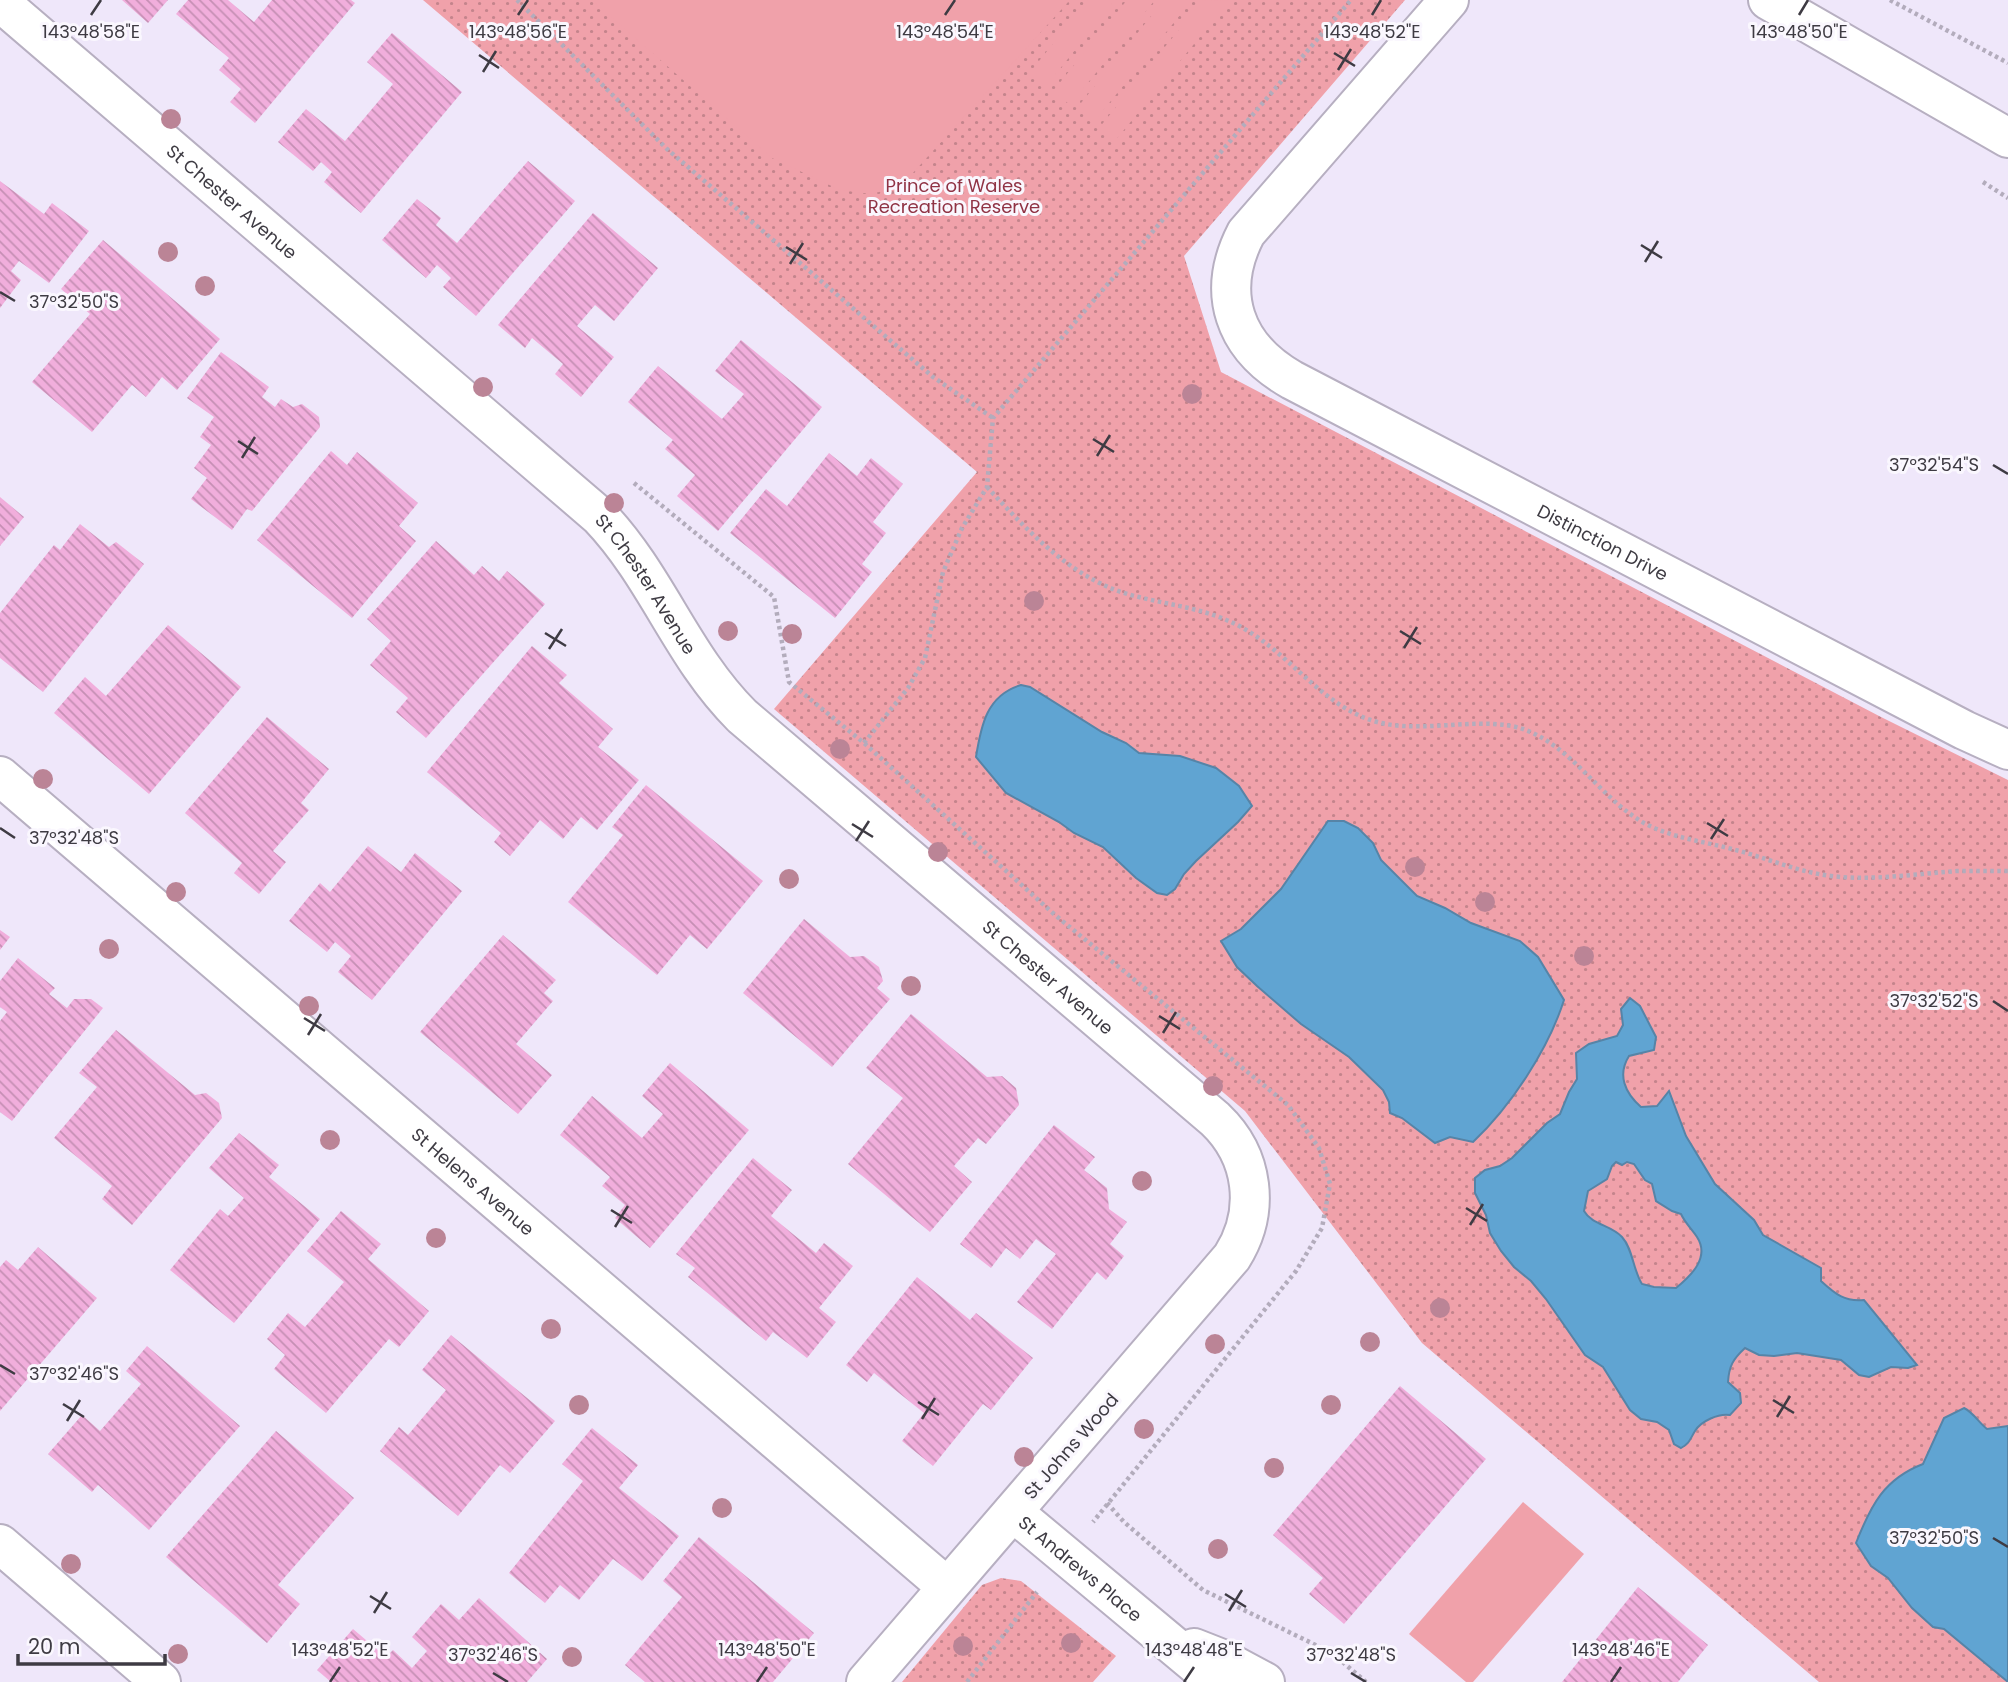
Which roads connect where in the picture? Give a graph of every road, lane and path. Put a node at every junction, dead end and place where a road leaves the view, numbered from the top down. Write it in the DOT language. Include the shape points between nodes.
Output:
graph roads {
  1 [pos="517,0"];
  2 [pos="1350,0"];
  3 [pos="1449,0"];
  4 [pos="1768,0"];
  5 [pos="1890,0"];
  6 [pos="0,2"];
  7 [pos="2008,63"];
  8 [pos="2008,138"];
  9 [pos="1983,182"];
  10 [pos="2008,198"];
  11 [pos="993,418"];
  12 [pos="987,487"];
  13 [pos="864,743"];
  14 [pos="2008,750"];
  15 [pos="0,776"];
  16 [pos="2008,871"];
  17 [pos="1250,1196"];
  18 [pos="1107,1503"];
  19 [pos="1013,1512"];
  20 [pos="0,1544"];
  21 [pos="947,1587"];
  22 [pos="1149,1623"];
  23 [pos="161,1682"];
  24 [pos="866,1682"];
  25 [pos="1217,1682"];
  26 [pos="1265,1682"];
  27 [pos="1366,1682"];
  1 -- 11 [label="path" via="677,158 933,377"];
  2 -- 11 [label="path"];
  3 -- 14 [label="street, Distinction Drive" via="1246,233 1232,270 1232,300 1249,345 1278,372"];
  4 -- 8 [label="street"];
  5 -- 7 [label="path"];
  6 -- 17 [label="street, St Chester Avenue" via="599,516 637,561 693,658 729,704 1224,1128 1242,1156"];
  9 -- 10 [label="path"];
  11 -- 12 [label="path"];
  12 -- 13 [label="path" via="943,572 918,673"];
  12 -- 16 [label="path" via="1060,559 1119,591 1208,612 1241,626 1271,645 1353,714 1418,727 1521,729 1550,741 1632,816 1682,838 1830,876"];
  15 -- 21 [label="street, St Helens Avenue"];
  17 -- 19 [label="street, St Johns Wood" via="1244,1235 1233,1257"];
  18 -- 27 [label="path" via="1203,1590 1332,1653"];
  19 -- 21 [label="street, St Johns Wood"];
  19 -- 22 [label="street, St Andrews Place"];
  20 -- 23 [label="street"];
  21 -- 24 [label="street, St Johns Wood"];
  22 -- 25 [label="street, St Andrews Place"];
  22 -- 26 [label="street, St Andrews Place"];
}
